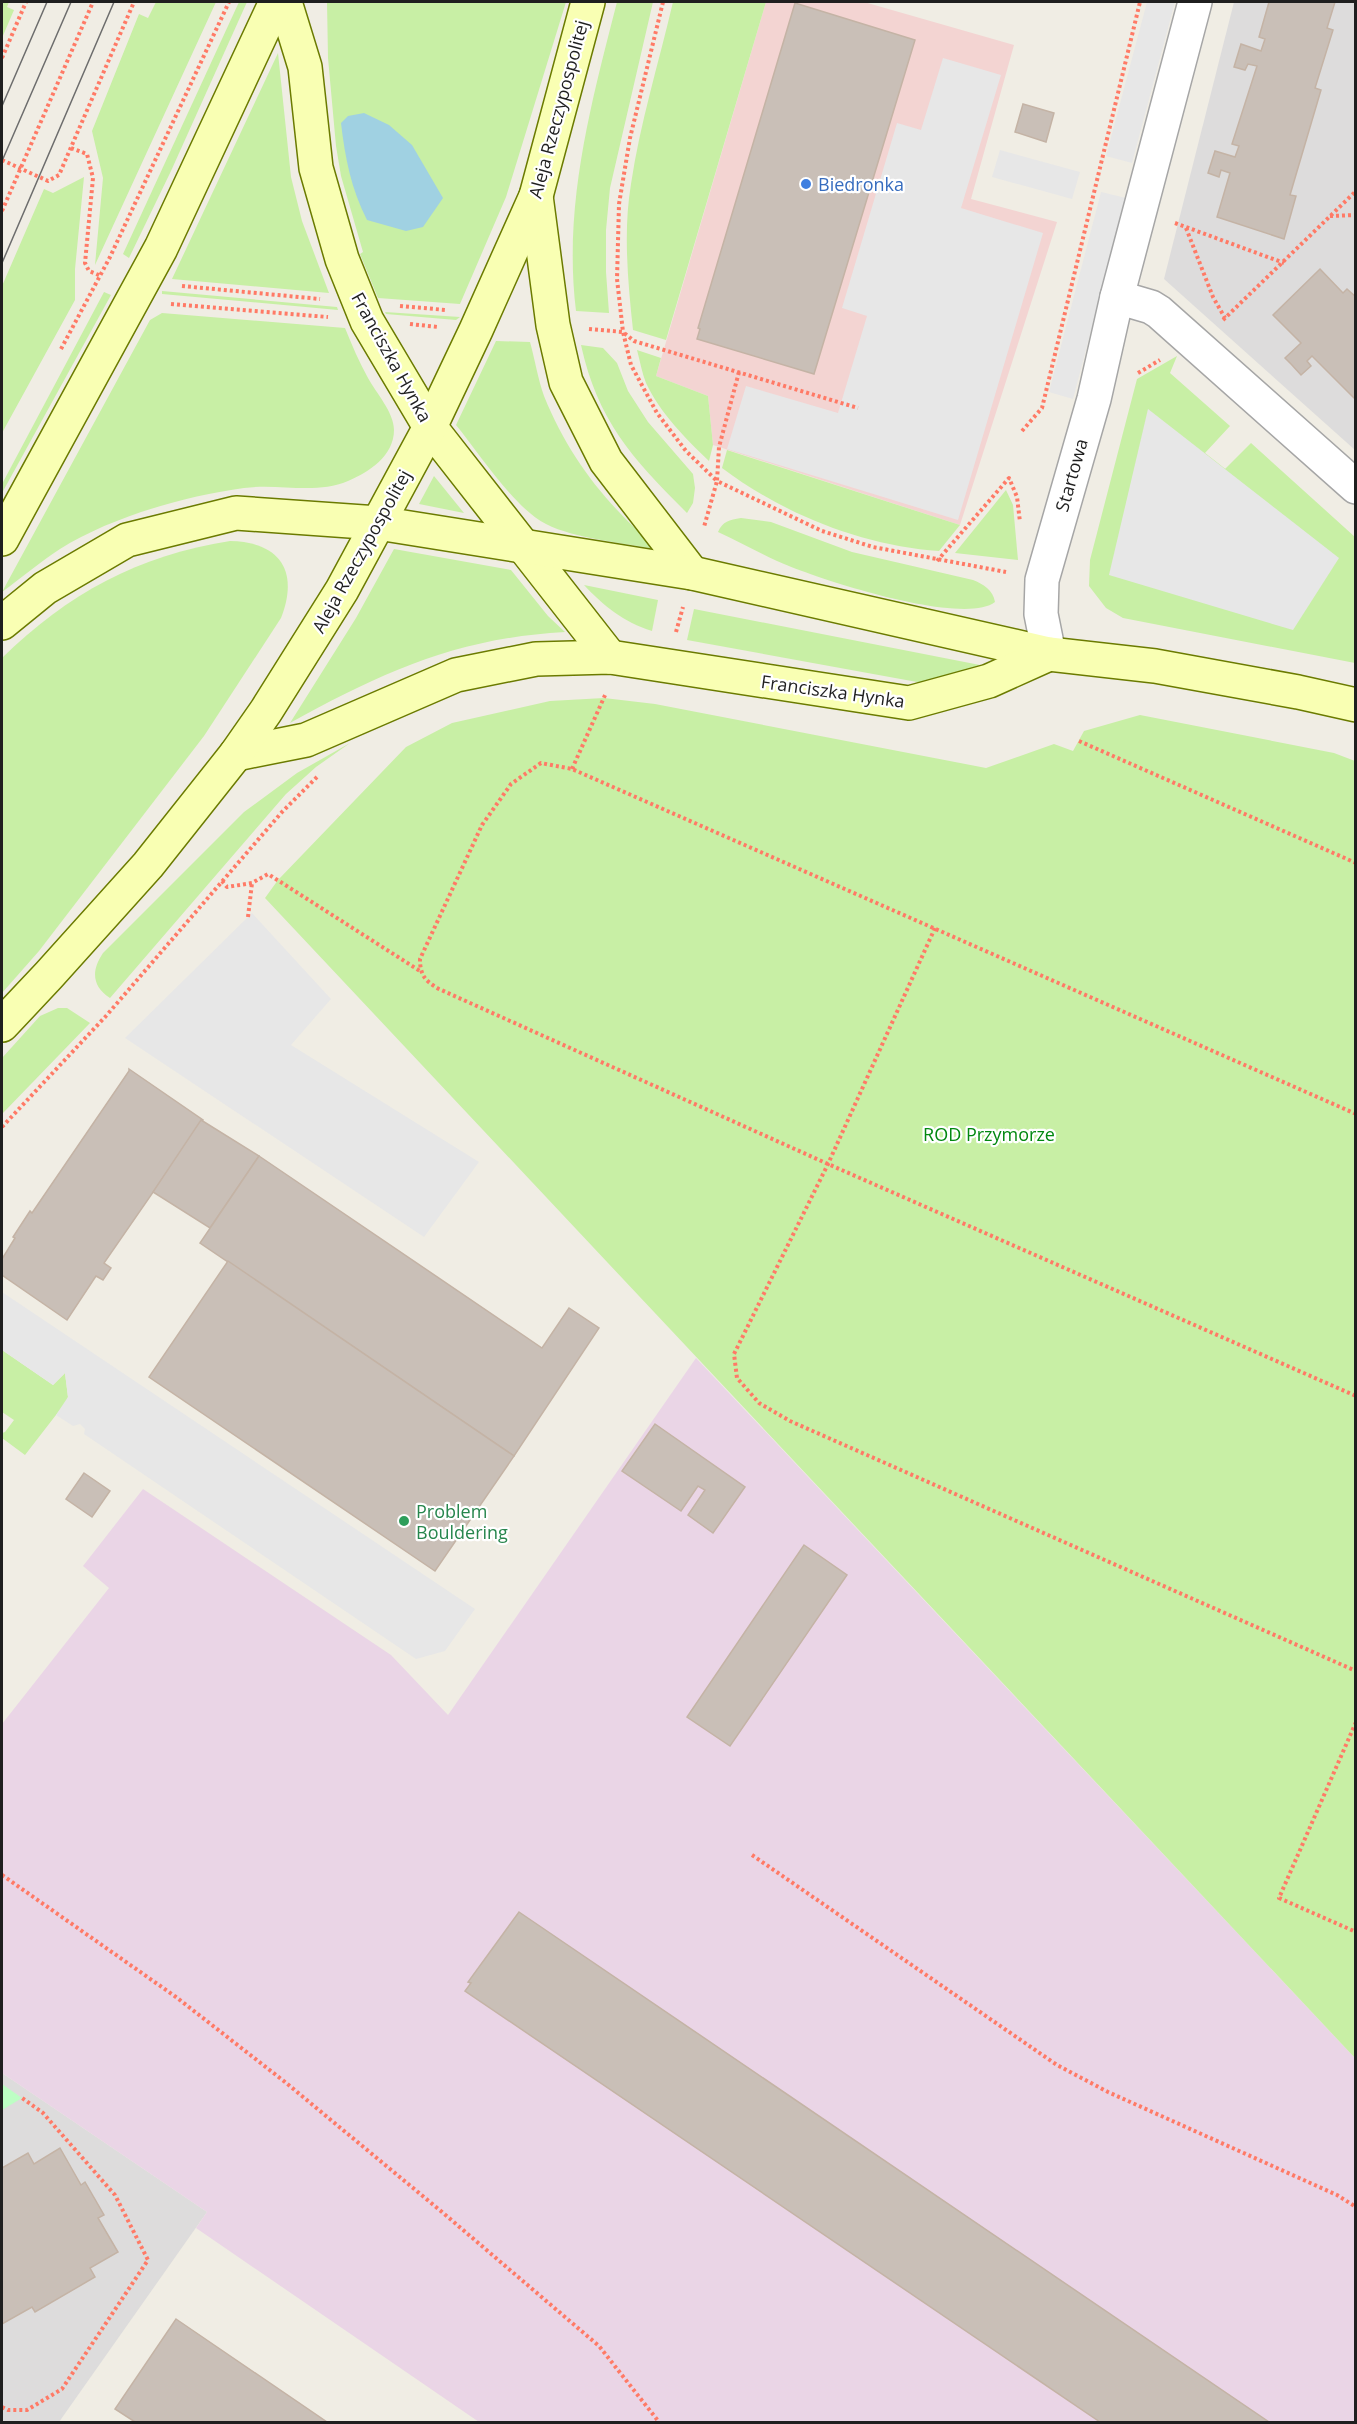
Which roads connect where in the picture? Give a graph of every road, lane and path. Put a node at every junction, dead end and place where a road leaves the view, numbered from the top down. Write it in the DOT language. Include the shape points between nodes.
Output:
graph roads {
  1 [pos="26,2"];
  2 [pos="93,2"];
  3 [pos="134,2"];
  4 [pos="228,2"];
  5 [pos="276,2"];
  6 [pos="285,2"];
  7 [pos="588,2"];
  8 [pos="663,2"];
  9 [pos="1140,2"];
  10 [pos="1195,2"];
  11 [pos="2,58"];
  12 [pos="71,148"];
  13 [pos="2,160"];
  14 [pos="21,168"];
  15 [pos="1356,191"];
  16 [pos="536,196"];
  17 [pos="2,211"];
  18 [pos="1356,215"];
  19 [pos="1330,216"];
  20 [pos="1172,223"];
  21 [pos="1185,227"];
  22 [pos="1284,263"];
  23 [pos="100,276"];
  24 [pos="176,286"];
  25 [pos="1117,297"];
  26 [pos="323,299"];
  27 [pos="168,304"];
  28 [pos="392,306"];
  29 [pos="450,310"];
  30 [pos="332,317"];
  31 [pos="1225,318"];
  32 [pos="1220,323"];
  33 [pos="401,324"];
  34 [pos="443,327"];
  35 [pos="588,329"];
  36 [pos="623,332"];
  37 [pos="56,358"];
  38 [pos="1136,364"];
  39 [pos="739,372"];
  40 [pos="1133,375"];
  41 [pos="858,408"];
  42 [pos="430,426"];
  43 [pos="1022,431"];
  44 [pos="1009,478"];
  45 [pos="717,481"];
  46 [pos="1356,487"];
  47 [pos="378,523"];
  48 [pos="704,528"];
  49 [pos="2,539"];
  50 [pos="522,546"];
  51 [pos="937,561"];
  52 [pos="1012,573"];
  53 [pos="688,587"];
  54 [pos="2,623"];
  55 [pos="673,641"];
  56 [pos="1048,654"];
  57 [pos="610,671"];
  58 [pos="1356,705"];
  59 [pos="1079,741"];
  60 [pos="236,753"];
  61 [pos="572,769"];
  62 [pos="324,771"];
  63 [pos="1356,863"];
  64 [pos="222,881"];
  65 [pos="252,883"];
  66 [pos="248,917"];
  67 [pos="934,928"];
  68 [pos="420,972"];
  69 [pos="2,1025"];
  70 [pos="1356,1114"];
  71 [pos="2,1127"];
  72 [pos="828,1164"];
  73 [pos="1356,1396"];
  74 [pos="1356,1671"];
  75 [pos="1356,1722"];
  76 [pos="752,1855"];
  77 [pos="2,1875"];
  78 [pos="1356,1932"];
  79 [pos="22,2098"];
  80 [pos="1356,2207"];
  81 [pos="2,2407"];
  82 [pos="659,2422"];
  1 -- 11 [label="path"];
  2 -- 14 [label="path"];
  3 -- 12 [label="path"];
  4 -- 23 [label="path"];
  5 -- 49 [label="street" via="161,248"];
  6 -- 42 [label="street, Franciszka Hynka" via="305,67 316,168 342,260 367,321"];
  7 -- 16 [label="street, Aleja Rzeczypospolitej"];
  8 -- 36 [label="path" via="618,204 617,279"];
  9 -- 43 [label="path" via="1042,408"];
  10 -- 25 [label="street, Startowa"];
  12 -- 14 [label="path" via="59,176 48,181"];
  12 -- 23 [label="path" via="87,154 93,178 85,263 89,271"];
  13 -- 14 [label="path"];
  14 -- 17 [label="path"];
  15 -- 19 [label="path"];
  16 -- 42 [label="street, Aleja Rzeczypospolitej"];
  16 -- 53 [label="street" via="553,325 566,382 606,461"];
  18 -- 19 [label="path"];
  19 -- 22 [label="path"];
  20 -- 21 [label="path"];
  21 -- 22 [label="path"];
  21 -- 31 [label="path"];
  22 -- 31 [label="path"];
  23 -- 37 [label="path"];
  24 -- 26 [label="path"];
  25 -- 46 [label="street" via="1159,312"];
  25 -- 56 [label="street, Startowa" via="1094,399 1042,580 1041,614"];
  27 -- 30 [label="path"];
  28 -- 29 [label="path"];
  31 -- 32 [label="path"];
  33 -- 34 [label="path"];
  35 -- 36 [label="path"];
  36 -- 39 [label="path" via="634,341"];
  36 -- 45 [label="path" via="631,365 657,413 686,451"];
  38 -- 40 [label="path"];
  39 -- 41 [label="path"];
  39 -- 45 [label="path" via="719,447"];
  42 -- 47 [label="street, Aleja Rzeczypospolitej"];
  42 -- 50 [label="street, Franciszka Hynka"];
  44 -- 51 [label="path"];
  45 -- 48 [label="path"];
  45 -- 51 [label="path" via="822,531 873,548"];
  47 -- 50 [label="street"];
  47 -- 54 [label="street" via="236,513 127,540 45,588"];
  47 -- 60 [label="street, Aleja Rzeczypospolitej" via="306,649"];
  50 -- 53 [label="street"];
  50 -- 57 [label="street, Franciszka Hynka"];
  51 -- 52 [label="path"];
  53 -- 55 [label="path"];
  53 -- 56 [label="street"];
  56 -- 57 [label="street, Franciszka Hynka" via="989,681 909,703"];
  56 -- 58 [label="street" via="1155,666"];
  57 -- 60 [label="street, Franciszka Hynka" via="536,659 456,675 306,740"];
  57 -- 61 [label="path"];
  59 -- 63 [label="path"];
  60 -- 69 [label="street, Aleja Rzeczypospolitej" via="148,865"];
  61 -- 67 [label="path"];
  61 -- 68 [label="path" via="540,764 511,784 482,825 421,953"];
  62 -- 64 [label="path"];
  64 -- 65 [label="path" via="227,887"];
  64 -- 71 [label="path" via="106,1016"];
  65 -- 66 [label="path"];
  65 -- 68 [label="path" via="268,874"];
  67 -- 70 [label="path"];
  67 -- 72 [label="path"];
  68 -- 72 [label="path" via="439,989"];
  72 -- 73 [label="path"];
  72 -- 74 [label="path" via="734,1354 737,1378 759,1403 789,1421"];
  75 -- 78 [label="path" via="1279,1898"];
  76 -- 80 [label="path" via="1057,2065"];
  77 -- 82 [label="path" via="176,1997 414,2189 599,2346"];
  79 -- 81 [label="path" via="42,2114 115,2195 148,2260 62,2389 27,2410"];
}
